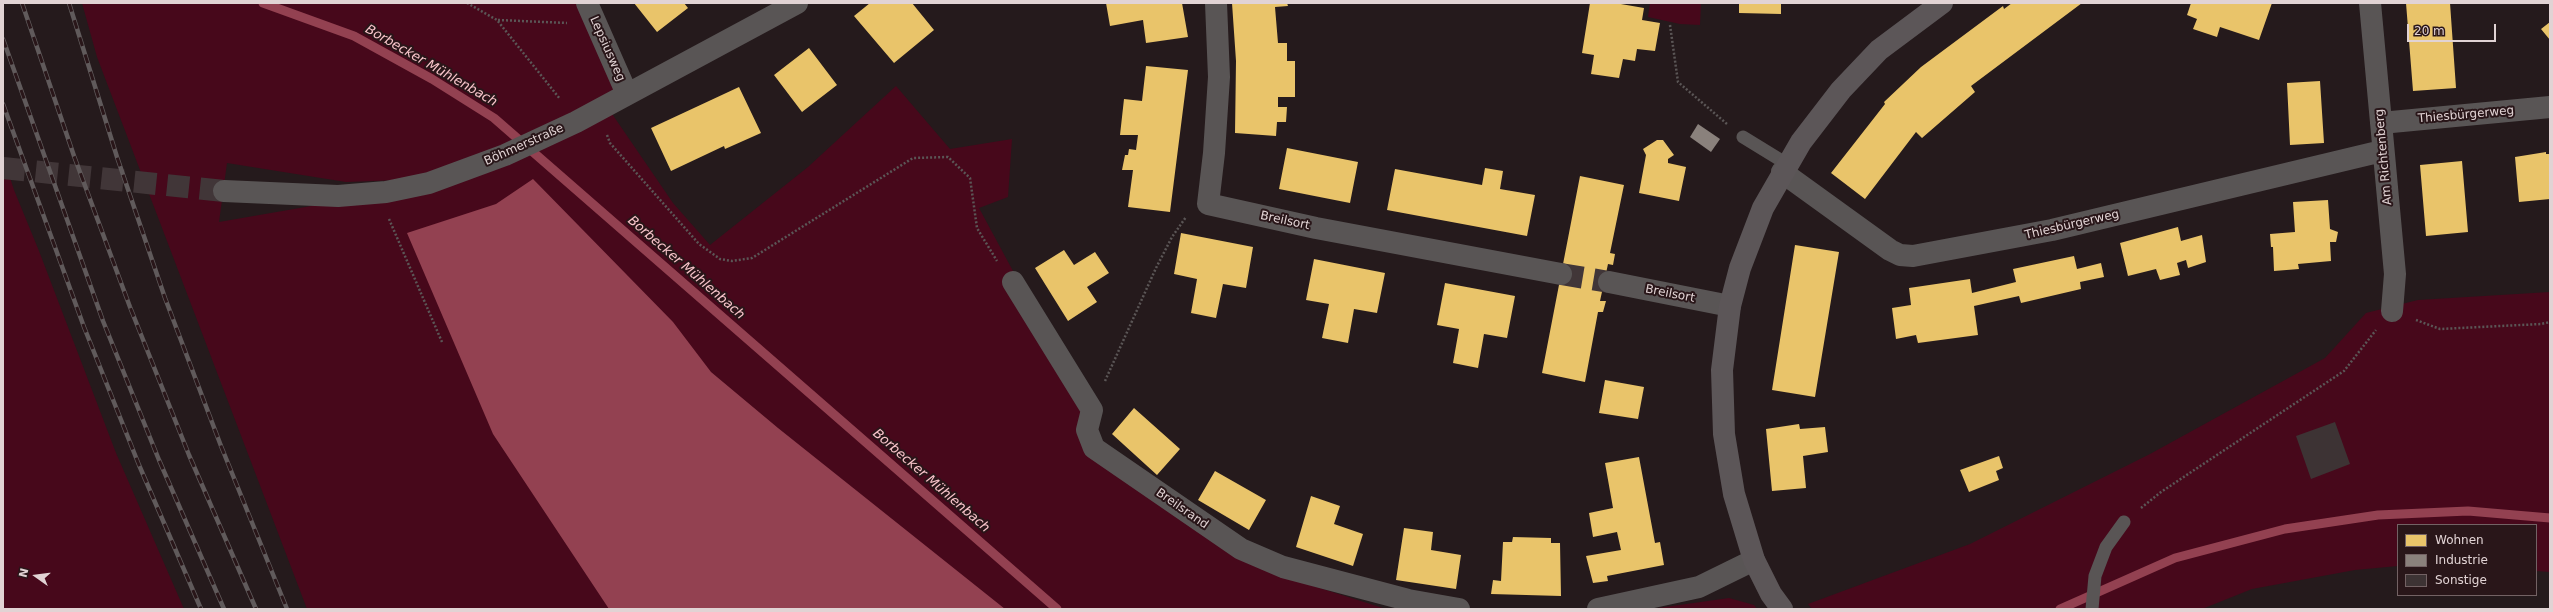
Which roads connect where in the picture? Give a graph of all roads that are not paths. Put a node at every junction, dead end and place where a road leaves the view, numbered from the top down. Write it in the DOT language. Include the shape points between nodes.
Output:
graph roads {
  1 [pos="587,3"];
  2 [pos="798,3"];
  3 [pos="1216,3"];
  4 [pos="1942,3"];
  5 [pos="2370,3"];
  6 [pos="627,94"];
  7 [pos="2550,107"];
  8 [pos="2381,123"];
  9 [pos="1742,136"];
  10 [pos="2382,151"];
  11 [pos="1784,168"];
  12 [pos="224,191"];
  13 [pos="1561,274"];
  14 [pos="1013,282"];
  15 [pos="1609,282"];
  16 [pos="1730,306"];
  17 [pos="2392,311"];
  18 [pos="2124,522"];
  19 [pos="1754,560"];
  20 [pos="1459,609"];
  21 [pos="1604,609"];
  22 [pos="1782,609"];
  23 [pos="2092,609"];
  1 -- 6 [label="street, Lepsiusweg"];
  2 -- 6 [label="street, Böhmerstraße"];
  3 -- 13 [label="street, Breilsort" via="1219,77 1208,204 1316,228"];
  4 -- 11 [label="main road" via="1874,56 1841,90"];
  5 -- 8 [label="street, Am Richtenberg"];
  6 -- 12 [label="street, Böhmerstraße" via="569,125 504,155 429,183 386,192 338,196"];
  7 -- 8 [label="street, Thiesbürgerweg"];
  8 -- 10 [label="street, Am Richtenberg"];
  9 -- 11 [label="lane"];
  10 -- 11 [label="street, Thiesbürgerweg" via="2052,230 1913,256 1900,255 1890,250"];
  10 -- 17 [label="street, Am Richtenberg" via="2395,274"];
  11 -- 16 [label="main road" via="1763,208 1740,268"];
  14 -- 20 [label="street, Breilsrand" via="1092,410 1087,430 1094,448 1241,550 1283,567 1408,600"];
  15 -- 16 [label="street, Breilsort"];
  16 -- 19 [label="main road" via="1722,370 1724,434 1734,494"];
  18 -- 23 [label="lane" via="2106,547 2095,576"];
  19 -- 21 [label="street" via="1699,587"];
  19 -- 22 [label="main road" via="1771,594"];
}
